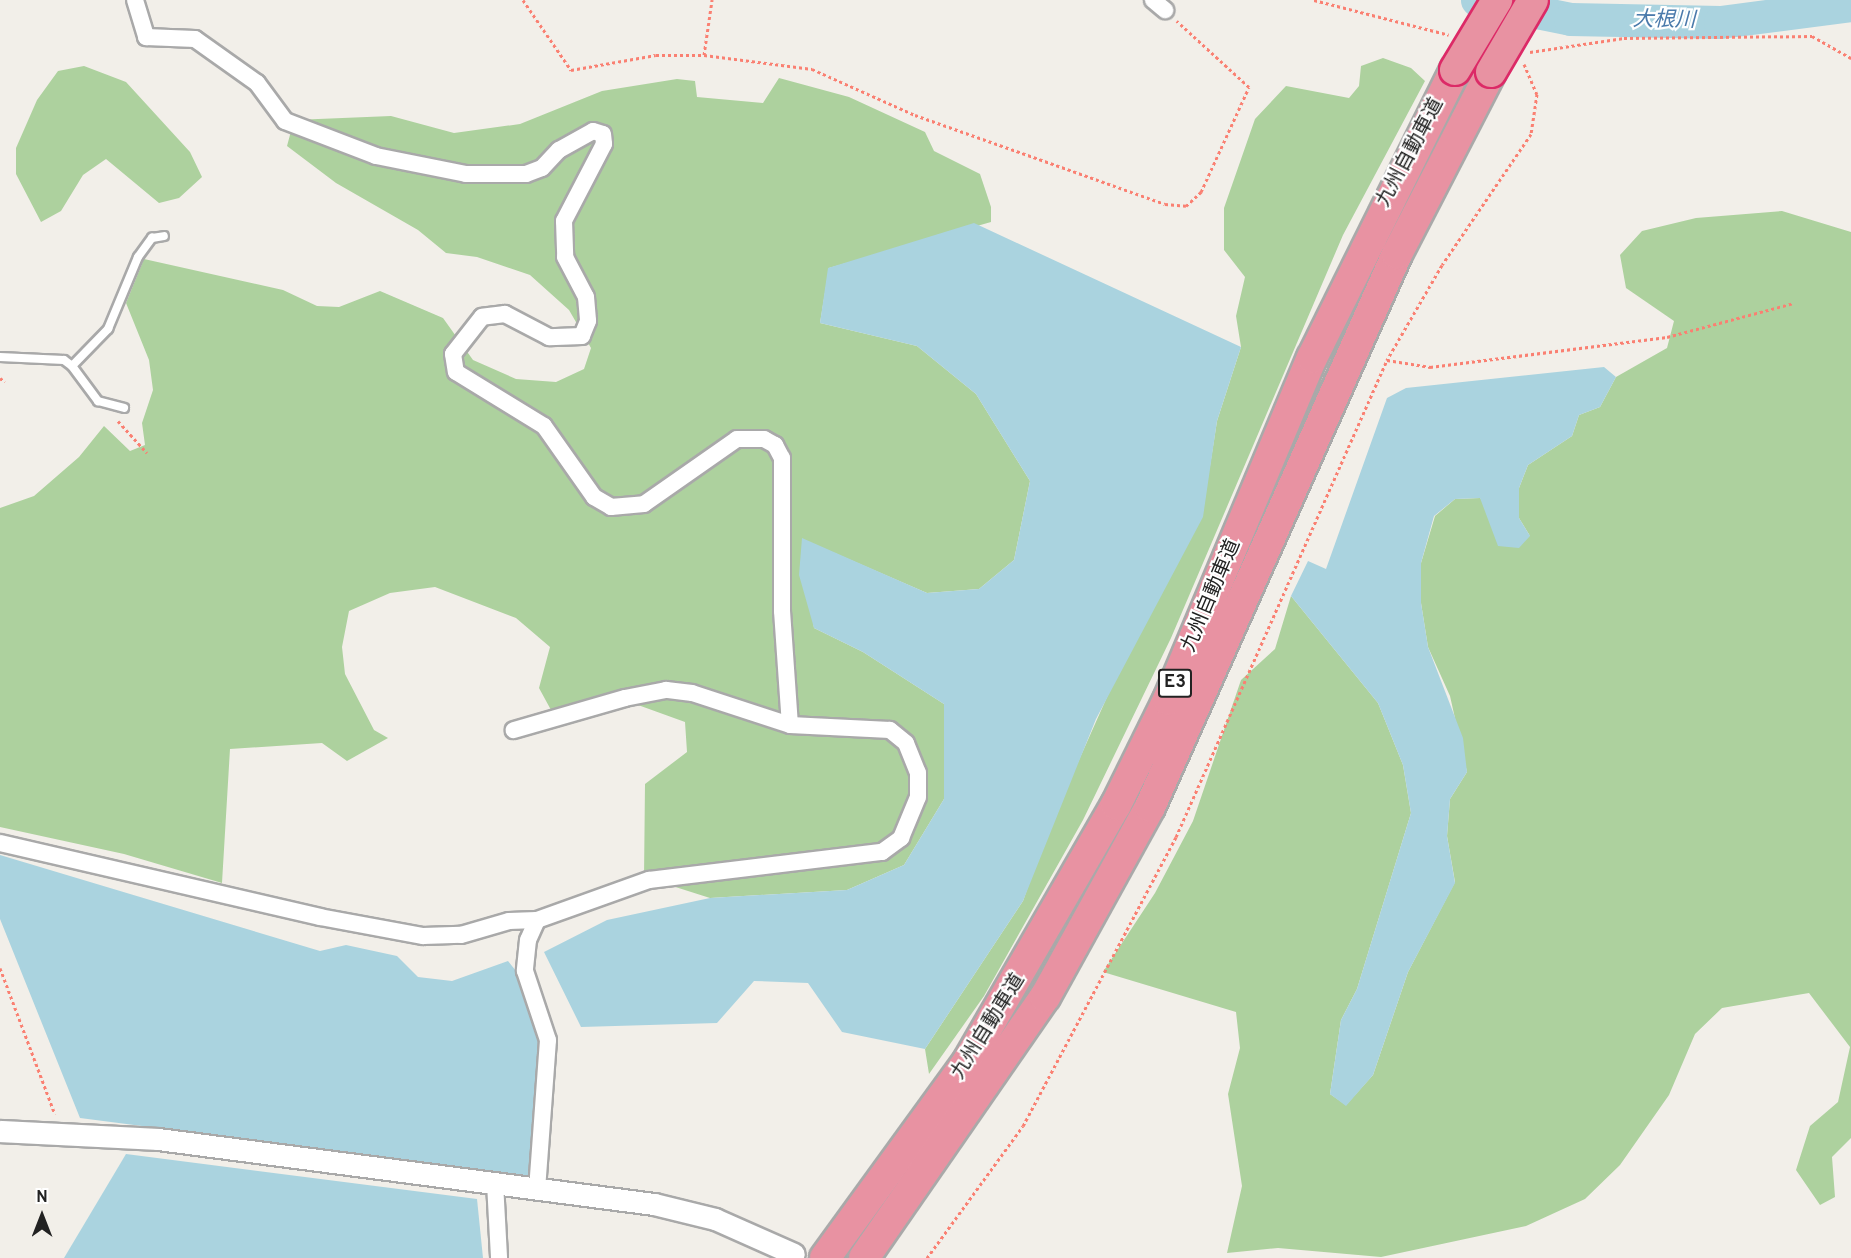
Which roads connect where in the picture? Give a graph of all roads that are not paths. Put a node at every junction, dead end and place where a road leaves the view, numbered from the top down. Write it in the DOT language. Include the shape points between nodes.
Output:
graph roads {
  1 [pos="135,0"];
  2 [pos="1497,0"];
  3 [pos="1533,0"];
  4 [pos="164,236"];
  5 [pos="0,357"];
  6 [pos="72,366"];
  7 [pos="124,408"];
  8 [pos="790,725"];
  9 [pos="513,730"];
  10 [pos="0,843"];
  11 [pos="537,920"];
  12 [pos="0,1131"];
  13 [pos="495,1184"];
  14 [pos="537,1189"];
  15 [pos="794,1254"];
  16 [pos="499,1258"];
  17 [pos="825,1258"];
  18 [pos="864,1258"];
  1 -- 8 [label="street" via="146,37 195,39 257,83 285,121 376,156 466,174 526,174 542,168 559,150 593,131 603,134 604,144 564,221 565,258 586,297 588,321 582,336 549,337 506,314 482,317 453,354 456,372 544,426 594,497 611,507 644,504 737,439 764,439 775,446 782,458 782,611"];
  2 -- 17 [label="highway, 九州自動車道 / E3, bridge" via="1455,70 1312,358 1173,689 1116,805 968,1061"];
  3 -- 18 [label="highway, 九州自動車道 / E3, bridge" via="1491,72 1397,254 1150,807 1045,997"];
  4 -- 6 [label="lane" via="152,238 138,257 108,328"];
  5 -- 6 [label="lane" via="64,360"];
  6 -- 7 [label="lane" via="98,401 111,409"];
  8 -- 9 [label="street" via="692,693 666,690"];
  8 -- 11 [label="street" via="891,730 906,743 918,773 918,797 900,838 882,852 848,861 649,880"];
  10 -- 11 [label="street" via="423,936 461,935 510,921"];
  11 -- 14 [label="street" via="528,940 525,971 548,1041"];
  12 -- 13 [label="street" via="158,1139"];
  13 -- 14 [label="street"];
  13 -- 16 [label="street"];
  14 -- 15 [label="street" via="685,1210"];
}
